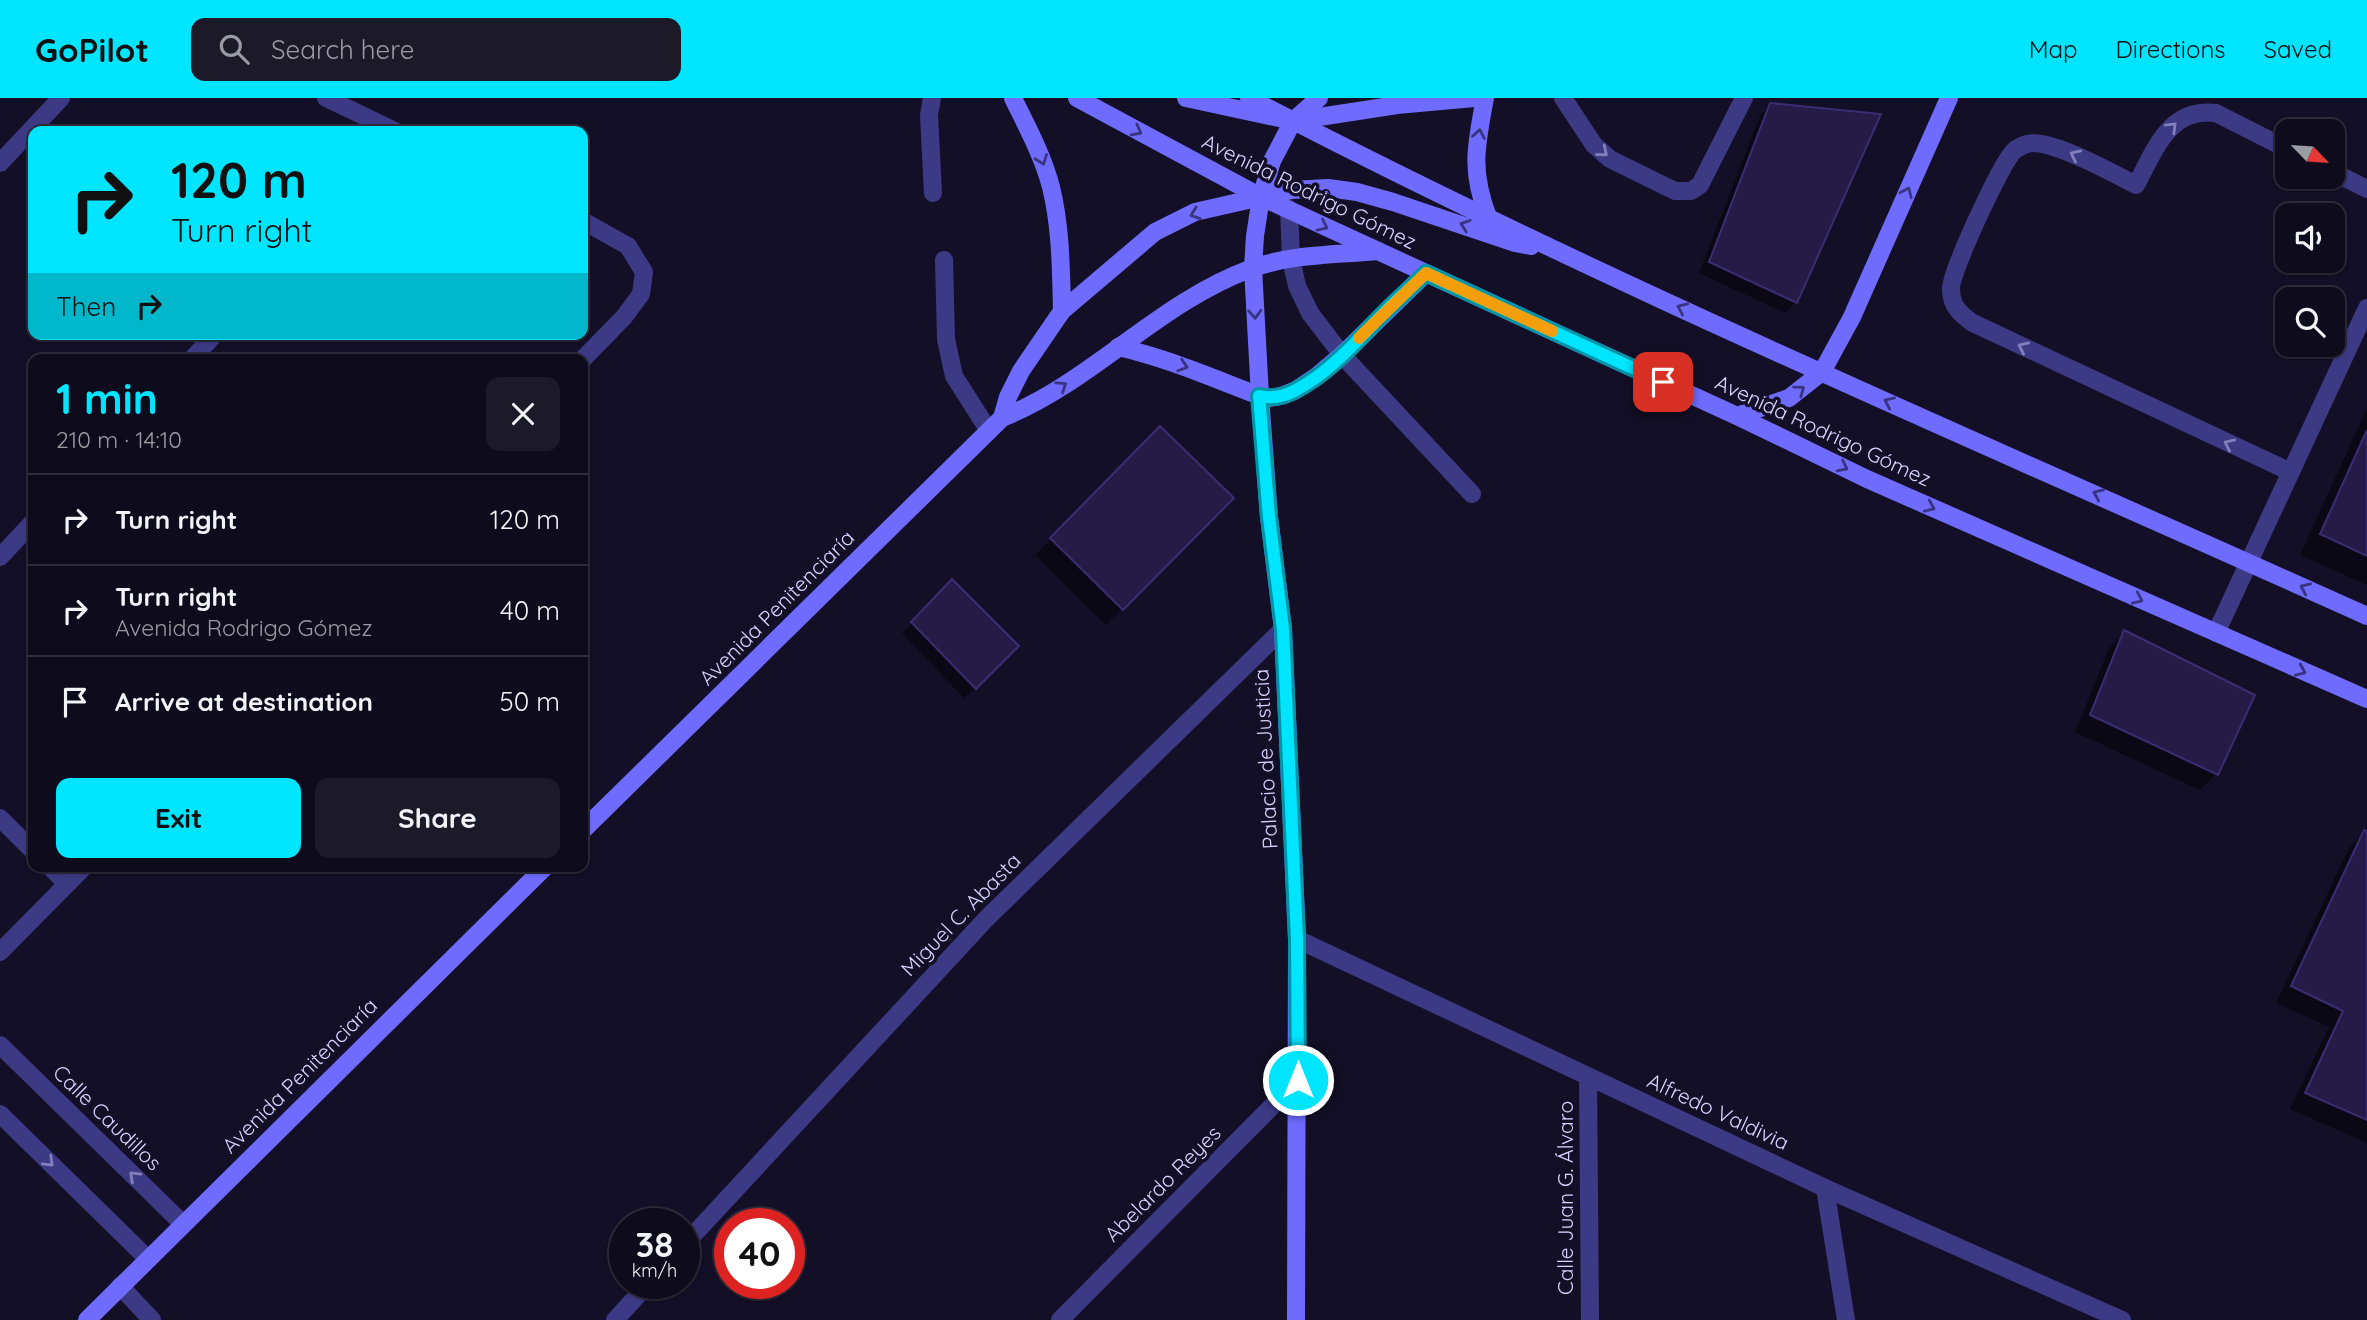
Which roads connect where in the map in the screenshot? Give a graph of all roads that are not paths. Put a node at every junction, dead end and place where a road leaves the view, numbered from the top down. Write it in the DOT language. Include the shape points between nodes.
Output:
graph roads {
  1 [pos="61,98"];
  2 [pos="326,98"];
  3 [pos="932,98"];
  4 [pos="1013,98"];
  5 [pos="1077,98"];
  6 [pos="1186,98"];
  7 [pos="1249,98"];
  8 [pos="1319,98"];
  9 [pos="1474,98"];
  10 [pos="1485,98"];
  11 [pos="1563,98"];
  12 [pos="1744,98"];
  13 [pos="1949,98"];
  14 [pos="1293,121"];
  15 [pos="35,126"];
  16 [pos="384,126"];
  17 [pos="28,133"];
  18 [pos="2275,143"];
  19 [pos="0,163"];
  20 [pos="2345,178"];
  21 [pos="2367,189"];
  22 [pos="933,193"];
  23 [pos="1261,197"];
  24 [pos="1289,209"];
  25 [pos="1488,217"];
  26 [pos="588,224"];
  27 [pos="1554,248"];
  28 [pos="1378,251"];
  29 [pos="1291,259"];
  30 [pos="944,260"];
  31 [pos="1253,268"];
  32 [pos="1426,273"];
  33 [pos="2367,308"];
  34 [pos="1062,311"];
  35 [pos="209,340"];
  36 [pos="1118,347"];
  37 [pos="197,354"];
  38 [pos="588,354"];
  39 [pos="1342,355"];
  40 [pos="1822,372"];
  41 [pos="1259,396"];
  42 [pos="1737,416"];
  43 [pos="996,424"];
  44 [pos="2291,472"];
  45 [pos="1472,494"];
  46 [pos="28,527"];
  47 [pos="0,557"];
  48 [pos="2249,562"];
  49 [pos="2367,616"];
  50 [pos="1283,629"];
  51 [pos="2216,633"];
  52 [pos="2367,699"];
  53 [pos="0,818"];
  54 [pos="588,825"];
  55 [pos="28,846"];
  56 [pos="55,872"];
  57 [pos="79,872"];
  58 [pos="540,872"];
  59 [pos="67,884"];
  60 [pos="1297,939"];
  61 [pos="0,952"];
  62 [pos="0,1045"];
  63 [pos="1588,1076"];
  64 [pos="1298,1080"];
  65 [pos="0,1114"];
  66 [pos="1825,1188"];
  67 [pos="183,1224"];
  68 [pos="700,1228"];
  69 [pos="148,1259"];
  70 [pos="120,1286"];
  71 [pos="634,1299"];
  72 [pos="87,1320"];
  73 [pos="152,1320"];
  74 [pos="615,1320"];
  75 [pos="1060,1320"];
  76 [pos="1296,1320"];
  77 [pos="1590,1320"];
  78 [pos="1846,1320"];
  79 [pos="2122,1320"];
  1 -- 15 [label="street"];
  2 -- 16 [label="street"];
  3 -- 22 [label="street"];
  4 -- 34 [label="main road, one-way" via="1051,187 1060,245"];
  5 -- 23 [label="main road, Avenida Rodrigo Gómez, one-way"];
  6 -- 14 [label="main road"];
  7 -- 14 [label="main road"];
  8 -- 14 [label="main road"];
  9 -- 14 [label="main road"];
  25 -- 10 [label="main road, one-way" via="1475,153"];
  11 -- 12 [label="street, one-way" via="1594,145 1611,159 1684,193 1700,185"];
  40 -- 13 [label="main road, one-way" via="1852,317"];
  14 -- 23 [label="main road, Palacio de Justicia" via="1272,161"];
  14 -- 25 [label="main road"];
  17 -- 19 [label="street"];
  44 -- 18 [label="street, one-way" via="1973,323 1952,303 1950,286 2013,152 2026,144 2066,151 2136,185 2166,131 2190,114 2216,113"];
  20 -- 21 [label="street"];
  23 -- 24 [label="main road, Avenida Rodrigo Gómez"];
  27 -- 23 [label="main road, Avenida Penitenciaría, one-way" via="1515,243 1357,192 1328,188"];
  23 -- 31 [label="main road, Palacio de Justicia"];
  23 -- 34 [label="main road, Avenida Penitenciaría, one-way" via="1195,212 1155,233"];
  24 -- 28 [label="main road, Avenida Rodrigo Gómez, one-way"];
  24 -- 29 [label="street"];
  25 -- 27 [label="main road"];
  26 -- 38 [label="street" via="628,246 644,272 641,294"];
  40 -- 27 [label="main road, one-way"];
  28 -- 29 [label="main road, Avenida Penitenciaría"];
  28 -- 32 [label="main road, Avenida Rodrigo Gómez"];
  29 -- 31 [label="main road, Avenida Penitenciaría"];
  29 -- 39 [label="street" via="1310,313"];
  30 -- 43 [label="street" via="946,339 954,376"];
  31 -- 36 [label="main road, Avenida Penitenciaría" via="1171,309"];
  31 -- 41 [label="main road, Palacio de Justicia, one-way"];
  32 -- 39 [label="main road"];
  32 -- 42 [label="main road, Avenida Rodrigo Gómez"];
  33 -- 44 [label="street"];
  34 -- 43 [label="main road, Avenida Penitenciaría" via="1021,370"];
  35 -- 37 [label="street"];
  36 -- 41 [label="main road, one-way" via="1151,354"];
  43 -- 36 [label="main road, Avenida Penitenciaría, one-way" via="1030,407"];
  39 -- 41 [label="main road" via="1296,390 1270,398"];
  39 -- 45 [label="street"];
  42 -- 40 [label="main road, one-way" via="1789,398"];
  48 -- 40 [label="main road, one-way"];
  41 -- 50 [label="main road, Palacio de Justicia"];
  42 -- 51 [label="main road, Avenida Rodrigo Gómez, one-way" via="1867,479"];
  43 -- 54 [label="main road, Avenida Penitenciaría"];
  44 -- 48 [label="street"];
  46 -- 47 [label="street"];
  49 -- 48 [label="main road, one-way"];
  48 -- 51 [label="street"];
  50 -- 60 [label="main road, Palacio de Justicia"];
  50 -- 68 [label="street, Miguel C. Abasta" via="986,919"];
  51 -- 52 [label="main road, Avenida Rodrigo Gómez, one-way"];
  53 -- 55 [label="street"];
  56 -- 59 [label="street"];
  57 -- 59 [label="street"];
  58 -- 67 [label="main road, Avenida Penitenciaría"];
  59 -- 61 [label="street"];
  60 -- 63 [label="street, Alfredo Valdivia"];
  60 -- 64 [label="main road, Palacio de Justicia"];
  67 -- 62 [label="street, Calle Caudillos, one-way"];
  63 -- 66 [label="street, Alfredo Valdivia"];
  63 -- 77 [label="street, Calle Juan G. Álvaro"];
  64 -- 75 [label="street, Abelardo Reyes"];
  64 -- 76 [label="main road, Palacio de Justicia"];
  65 -- 69 [label="street, one-way"];
  66 -- 78 [label="street"];
  66 -- 79 [label="street, Alfredo Valdivia"];
  67 -- 69 [label="main road, Avenida Penitenciaría"];
  69 -- 70 [label="main road, Avenida Penitenciaría"];
  70 -- 72 [label="main road, Avenida Penitenciaría"];
  70 -- 73 [label="street"];
  71 -- 74 [label="street"];
}
